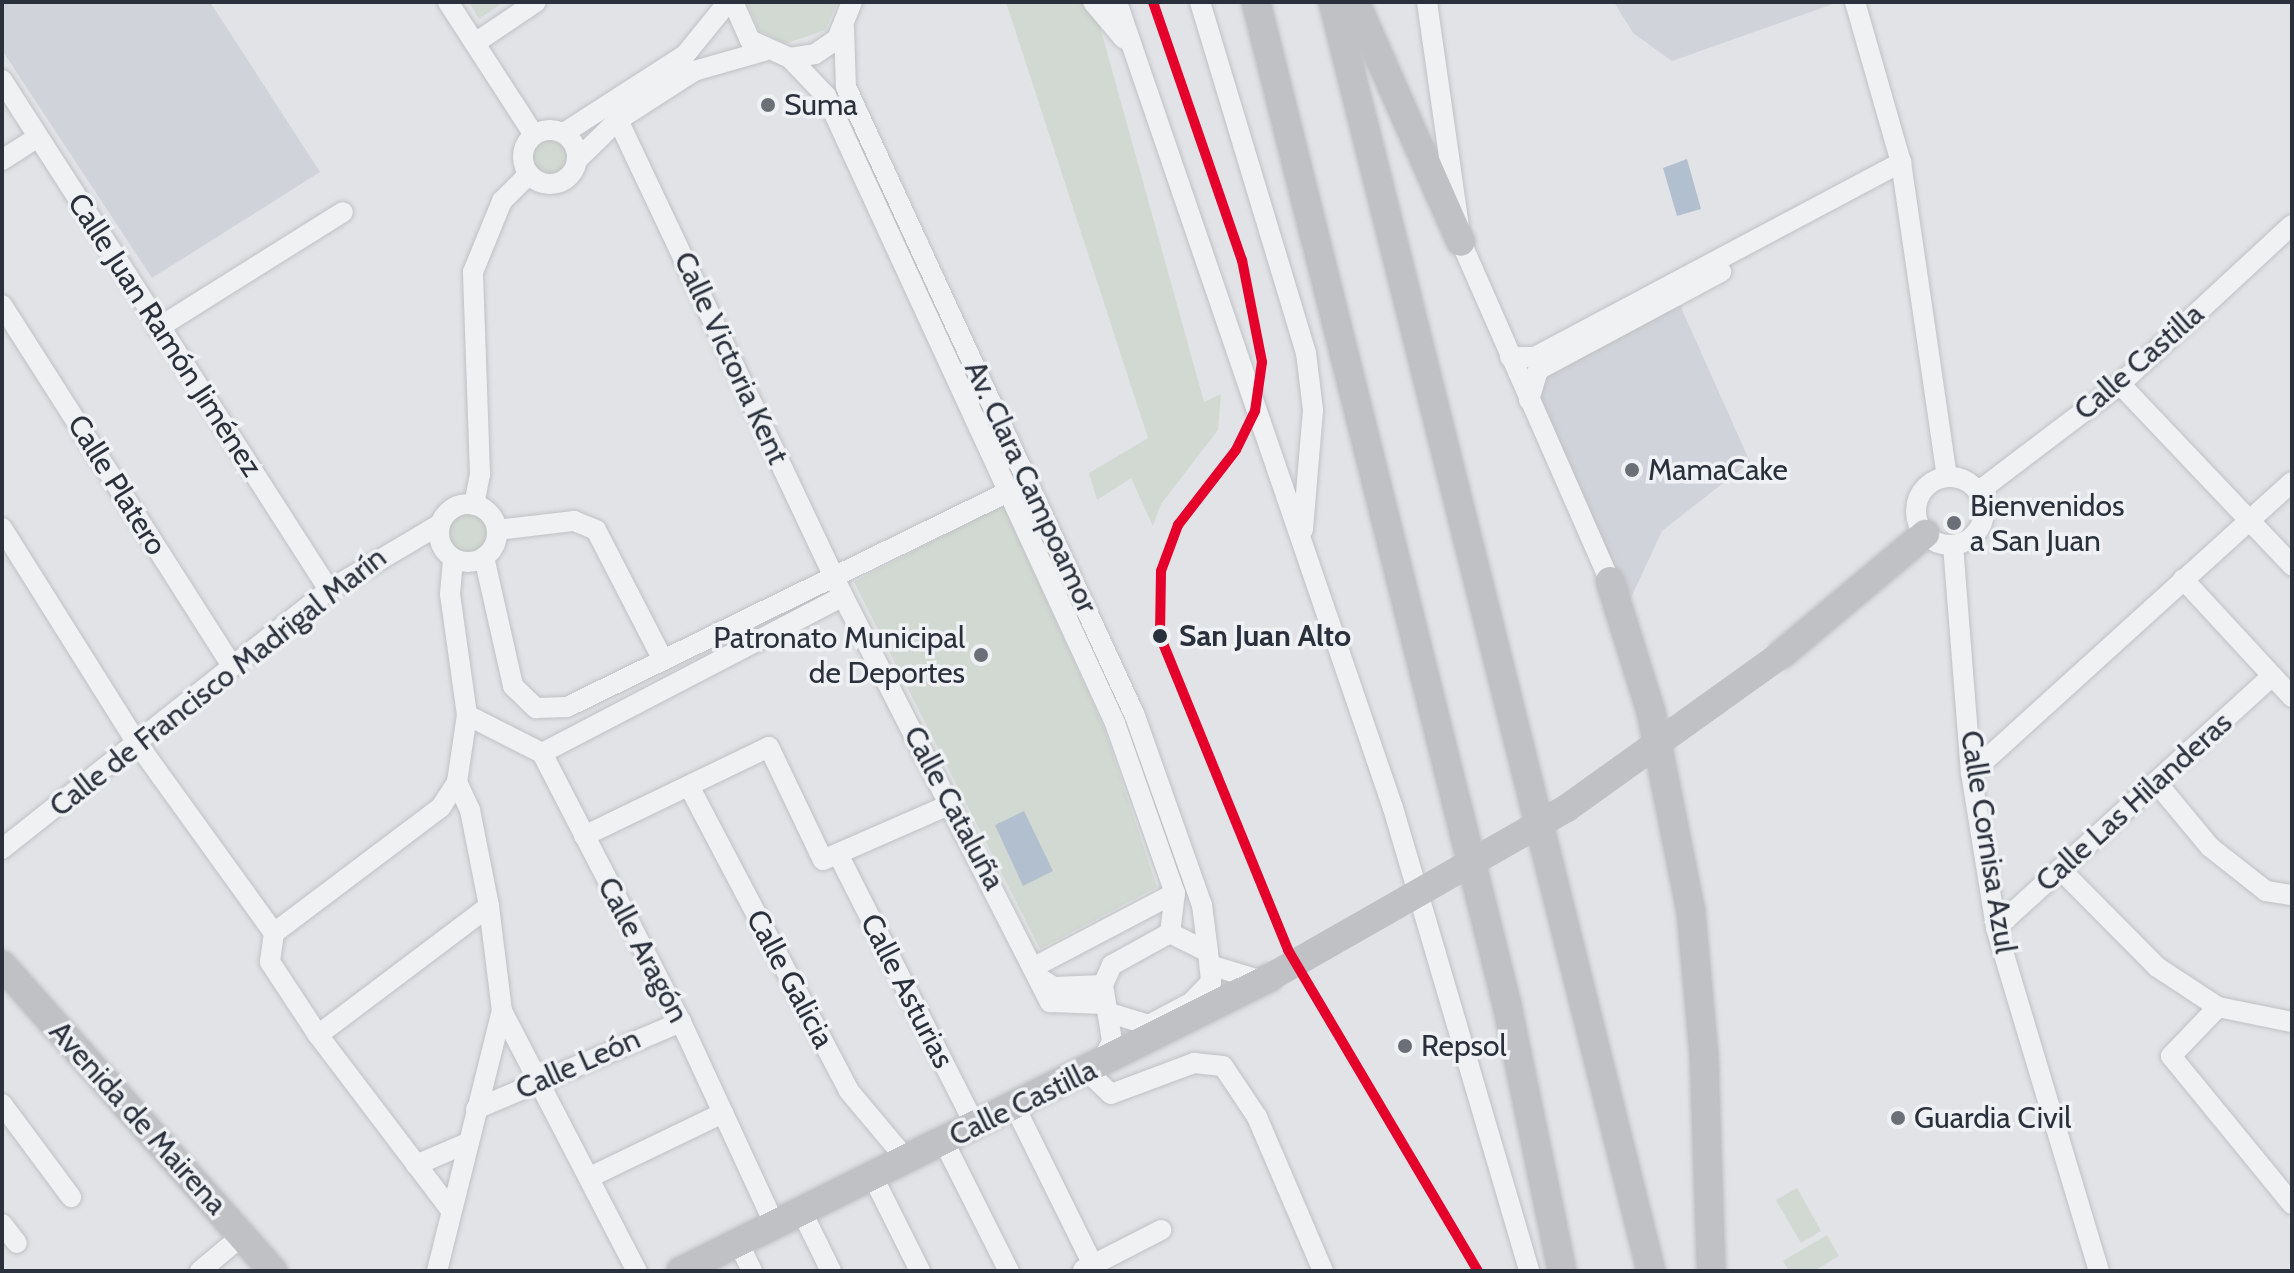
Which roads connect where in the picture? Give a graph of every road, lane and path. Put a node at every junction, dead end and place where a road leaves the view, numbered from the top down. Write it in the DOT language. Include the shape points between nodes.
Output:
graph roads {
  1 [pos="448,2"];
  2 [pos="536,2"];
  3 [pos="731,2"];
  4 [pos="1093,2"];
  5 [pos="1117,2"];
  6 [pos="1200,2"];
  7 [pos="1256,2"];
  8 [pos="1333,2"];
  9 [pos="1355,2"];
  10 [pos="1427,2"];
  11 [pos="1855,2"];
  12 [pos="853,12"];
  13 [pos="475,43"];
  14 [pos="764,51"];
  15 [pos="1135,54"];
  16 [pos="790,58"];
  17 [pos="2,80"];
  18 [pos="618,120"];
  19 [pos="564,133"];
  20 [pos="534,135"];
  21 [pos="38,137"];
  22 [pos="578,159"];
  23 [pos="2,160"];
  24 [pos="1901,162"];
  25 [pos="529,174"];
  26 [pos="343,212"];
  27 [pos="1788,222"];
  28 [pos="2292,225"];
  29 [pos="1461,242"];
  30 [pos="2,305"];
  31 [pos="158,328"];
  32 [pos="1510,357"];
  33 [pos="2120,384"];
  34 [pos="1529,400"];
  35 [pos="1947,476"];
  36 [pos="2292,482"];
  37 [pos="1012,490"];
  38 [pos="1979,491"];
  39 [pos="474,505"];
  40 [pos="2250,519"];
  41 [pos="440,524"];
  42 [pos="2,528"];
  43 [pos="497,530"];
  44 [pos="1925,534"];
  45 [pos="1303,541"];
  46 [pos="1953,545"];
  47 [pos="484,557"];
  48 [pos="453,559"];
  49 [pos="2292,565"];
  50 [pos="835,576"];
  51 [pos="2183,579"];
  52 [pos="1610,581"];
  53 [pos="329,590"];
  54 [pos="843,596"];
  55 [pos="661,656"];
  56 [pos="232,666"];
  57 [pos="2272,676"];
  58 [pos="2292,697"];
  59 [pos="467,715"];
  60 [pos="137,743"];
  61 [pos="542,753"];
  62 [pos="1971,773"];
  63 [pos="457,782"];
  64 [pos="2156,782"];
  65 [pos="689,786"];
  66 [pos="951,804"];
  67 [pos="584,836"];
  68 [pos="2,849"];
  69 [pos="831,858"];
  70 [pos="2060,869"];
  71 [pos="1175,893"];
  72 [pos="2292,895"];
  73 [pos="489,906"];
  74 [pos="1996,928"];
  75 [pos="274,933"];
  76 [pos="1170,933"];
  77 [pos="1210,959"];
  78 [pos="2,965"];
  79 [pos="1038,972"];
  80 [pos="1266,980"];
  81 [pos="1106,1001"];
  82 [pos="1192,1007"];
  83 [pos="2218,1007"];
  84 [pos="502,1011"];
  85 [pos="681,1022"];
  86 [pos="2292,1022"];
  87 [pos="318,1035"];
  88 [pos="1094,1068"];
  89 [pos="541,1080"];
  90 [pos="2,1104"];
  91 [pos="1015,1107"];
  92 [pos="476,1109"];
  93 [pos="723,1113"];
  94 [pos="976,1127"];
  95 [pos="944,1142"];
  96 [pos="467,1143"];
  97 [pos="907,1160"];
  98 [pos="416,1165"];
  99 [pos="590,1177"];
  100 [pos="873,1177"];
  101 [pos="71,1197"];
  102 [pos="2292,1204"];
  103 [pos="450,1209"];
  104 [pos="802,1212"];
  105 [pos="2,1224"];
  106 [pos="775,1225"];
  107 [pos="1161,1230"];
  108 [pos="243,1235"];
  109 [pos="738,1242"];
  110 [pos="17,1243"];
  111 [pos="1090,1269"];
  112 [pos="200,1271"];
  113 [pos="273,1271"];
  114 [pos="437,1271"];
  115 [pos="637,1271"];
  116 [pos="681,1271"];
  117 [pos="752,1271"];
  118 [pos="831,1271"];
  119 [pos="920,1271"];
  120 [pos="1009,1271"];
  121 [pos="1323,1271"];
  122 [pos="1529,1271"];
  123 [pos="1562,1271"];
  124 [pos="1651,1271"];
  125 [pos="1711,1271"];
  126 [pos="2099,1271"];
  1 -- 13 [label="street"];
  2 -- 13 [label="street"];
  3 -- 14 [label="street" via="740,27"];
  3 -- 19 [label="street" via="685,55"];
  4 -- 15 [label="street"];
  5 -- 15 [label="street"];
  6 -- 45 [label="street" via="1306,353 1313,410"];
  7 -- 123 [label="main road" via="1495,958"];
  8 -- 124 [label="main road"];
  9 -- 29 [label="main road"];
  10 -- 29 [label="street"];
  11 -- 24 [label="street"];
  12 -- 16 [label="street" via="815,54"];
  12 -- 77 [label="street, Av. Clara Campoamor" via="846,87 1135,716 1202,905"];
  13 -- 20 [label="street"];
  14 -- 16 [label="street"];
  14 -- 18 [label="street" via="694,71"];
  15 -- 45 [label="street"];
  16 -- 37 [label="street, Av. Clara Campoamor" via="826,96"];
  17 -- 21 [label="street, Calle Juan Ramón Jiménez"];
  18 -- 22 [label="street"];
  18 -- 50 [label="street, Calle Victoria Kent"];
  19 -- 20 [label="street"];
  19 -- 22 [label="street"];
  20 -- 25 [label="street" via="523,153"];
  21 -- 23 [label="street"];
  21 -- 31 [label="street, Calle Juan Ramón Jiménez"];
  22 -- 25 [label="street" via="558,184"];
  24 -- 27 [label="street"];
  24 -- 35 [label="street"];
  25 -- 39 [label="street" via="502,201 473,272 480,474"];
  26 -- 31 [label="street"];
  27 -- 32 [label="street" via="1535,357"];
  27 -- 34 [label="street" via="1659,310 1538,370"];
  28 -- 33 [label="street, Calle Castilla"];
  29 -- 32 [label="street"];
  30 -- 56 [label="street, Calle Platero"];
  31 -- 53 [label="street, Calle Juan Ramón Jiménez"];
  32 -- 34 [label="street"];
  33 -- 38 [label="street, Calle Castilla"];
  33 -- 40 [label="street"];
  34 -- 52 [label="street"];
  35 -- 38 [label="street"];
  35 -- 44 [label="street" via="1928,485 1917,503"];
  36 -- 40 [label="street"];
  37 -- 50 [label="street"];
  37 -- 71 [label="street, Av. Clara Campoamor" via="1115,723"];
  38 -- 46 [label="street" via="1980,528"];
  39 -- 41 [label="street" via="450,511"];
  39 -- 43 [label="street"];
  40 -- 49 [label="street"];
  40 -- 51 [label="street"];
  41 -- 48 [label="street" via="440,540"];
  41 -- 53 [label="street, Calle de Francisco Madrigal Marín"];
  42 -- 60 [label="street"];
  43 -- 47 [label="street"];
  43 -- 55 [label="street" via="574,521 596,530"];
  44 -- 46 [label="street"];
  44 -- 80 [label="main road, Calle Castilla, bridge" via="1782,654 1567,808"];
  45 -- 122 [label="street" via="1459,1019"];
  46 -- 62 [label="street, Calle Cornisa Azul"];
  47 -- 48 [label="street"];
  47 -- 55 [label="street" via="513,686 536,708 567,707"];
  48 -- 59 [label="street" via="450,594"];
  50 -- 54 [label="street, Calle Victoria Kent"];
  50 -- 55 [label="street"];
  51 -- 57 [label="street"];
  51 -- 62 [label="street"];
  52 -- 125 [label="main road" via="1658,738 1691,912"];
  53 -- 56 [label="street, Calle de Francisco Madrigal Marín"];
  54 -- 61 [label="street"];
  54 -- 66 [label="street, Calle Cataluña"];
  56 -- 60 [label="street, Calle de Francisco Madrigal Marín"];
  57 -- 58 [label="street"];
  57 -- 64 [label="street, Calle Las Hilanderas"];
  59 -- 61 [label="street"];
  59 -- 63 [label="street"];
  60 -- 68 [label="street, Calle de Francisco Madrigal Marín"];
  60 -- 75 [label="street"];
  61 -- 67 [label="street, Calle Aragón"];
  62 -- 74 [label="street, Calle Cornisa Azul"];
  63 -- 73 [label="street" via="470,810"];
  63 -- 75 [label="street" via="441,807"];
  64 -- 70 [label="street, Calle Las Hilanderas"];
  64 -- 72 [label="street" via="2210,847 2266,891"];
  65 -- 67 [label="street"];
  65 -- 69 [label="street, Calle Asturias" via="769,747"];
  65 -- 97 [label="street, Calle Galicia" via="849,1091"];
  66 -- 69 [label="street"];
  66 -- 79 [label="street, Calle Cataluña"];
  67 -- 85 [label="street, Calle Aragón"];
  69 -- 94 [label="street, Calle Asturias"];
  70 -- 74 [label="street, Calle Las Hilanderas"];
  70 -- 83 [label="street" via="2157,967"];
  71 -- 76 [label="street, Av. Clara Campoamor"];
  71 -- 79 [label="street"];
  73 -- 84 [label="street"];
  73 -- 87 [label="street"];
  74 -- 126 [label="street, Calle Cornisa Azul"];
  75 -- 87 [label="street" via="270,962"];
  76 -- 77 [label="street"];
  76 -- 81 [label="street" via="1112,965"];
  77 -- 80 [label="street"];
  77 -- 82 [label="street"];
  78 -- 108 [label="main road, Avenida de Mairena"];
  79 -- 81 [label="street, Calle Cataluña" via="1050,1002 1061,1007"];
  80 -- 82 [label="main road, Calle Castilla"];
  81 -- 82 [label="street" via="1149,1025"];
  81 -- 88 [label="street" via="1112,1041"];
  82 -- 88 [label="main road, Calle Castilla"];
  83 -- 86 [label="street"];
  83 -- 102 [label="street" via="2171,1056"];
  84 -- 89 [label="street"];
  84 -- 92 [label="street"];
  85 -- 89 [label="street, Calle León"];
  85 -- 93 [label="street, Calle Aragón"];
  87 -- 98 [label="street"];
  88 -- 91 [label="main road, Calle Castilla"];
  88 -- 121 [label="street" via="1111,1094 1194,1063 1223,1066 1257,1117"];
  89 -- 92 [label="street, Calle León"];
  89 -- 99 [label="street"];
  90 -- 101 [label="street"];
  91 -- 94 [label="main road, Calle Castilla"];
  91 -- 111 [label="street"];
  92 -- 96 [label="street"];
  93 -- 99 [label="street"];
  93 -- 106 [label="street, Calle Aragón"];
  94 -- 95 [label="main road, Calle Castilla"];
  95 -- 97 [label="main road, Calle Castilla"];
  95 -- 120 [label="street"];
  96 -- 98 [label="street"];
  96 -- 103 [label="street"];
  97 -- 100 [label="main road, Calle Castilla"];
  98 -- 103 [label="street"];
  99 -- 115 [label="street"];
  100 -- 104 [label="main road, Calle Castilla"];
  100 -- 119 [label="street"];
  103 -- 114 [label="street"];
  104 -- 106 [label="main road, Calle Castilla"];
  104 -- 118 [label="street"];
  105 -- 110 [label="street"];
  106 -- 109 [label="main road, Calle Castilla"];
  107 -- 111 [label="street"];
  108 -- 112 [label="street"];
  108 -- 113 [label="main road, Avenida de Mairena"];
  109 -- 116 [label="main road, Calle Castilla"];
  109 -- 117 [label="street"];
}
